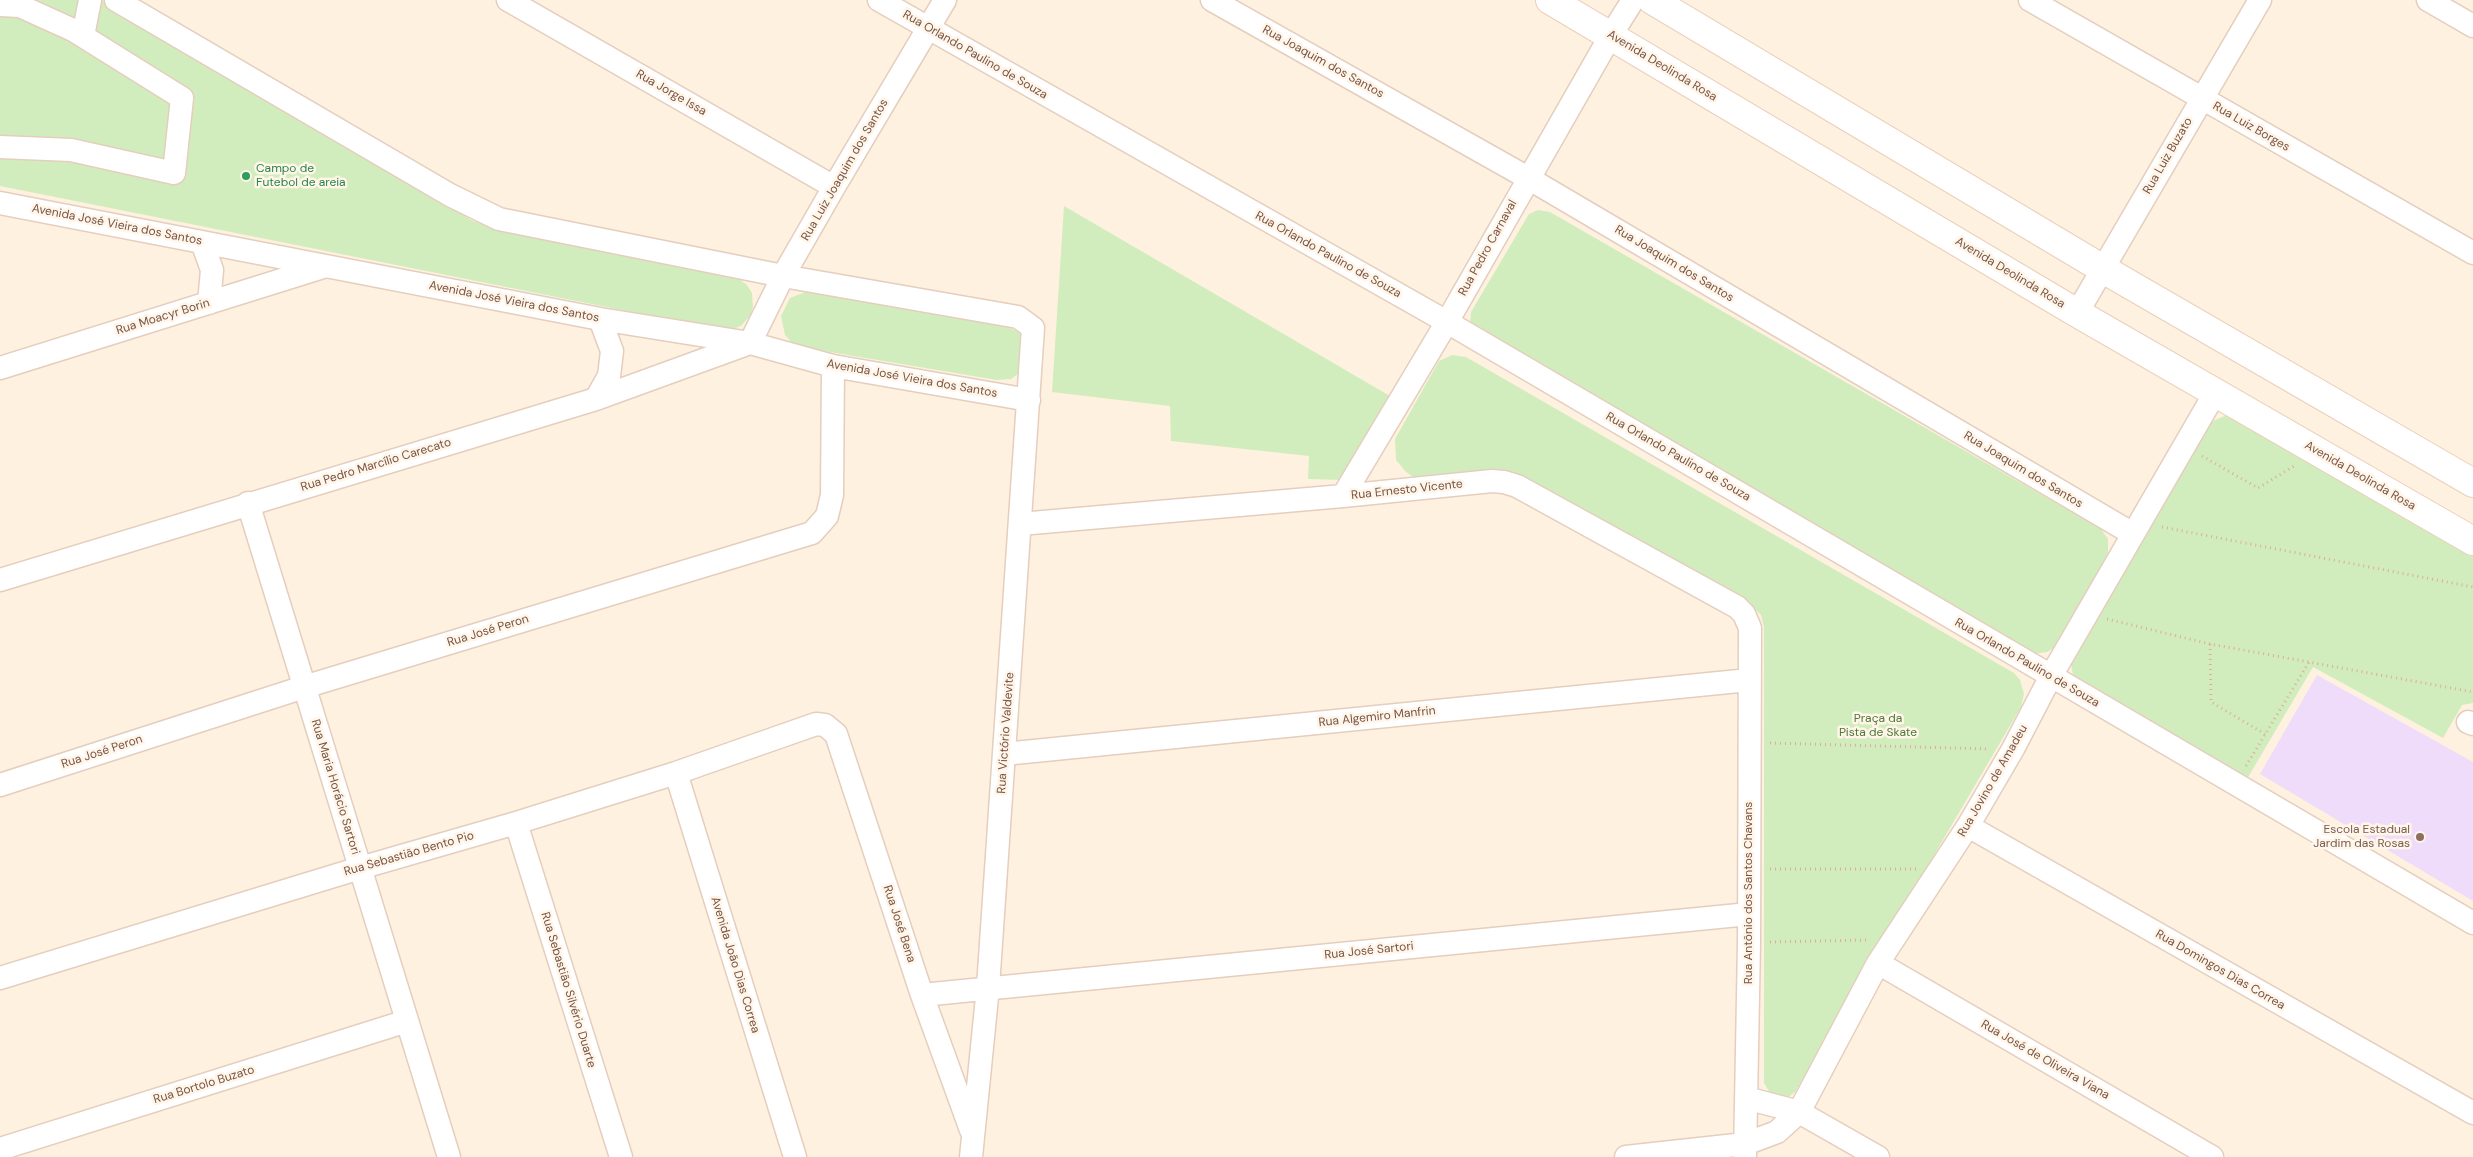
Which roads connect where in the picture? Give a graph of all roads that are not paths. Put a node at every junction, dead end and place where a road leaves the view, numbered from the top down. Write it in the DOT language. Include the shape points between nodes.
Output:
graph roads {
  1 [pos="90,0"];
  2 [pos="116,0"];
  3 [pos="508,0"];
  4 [pos="879,0"];
  5 [pos="945,0"];
  6 [pos="1212,0"];
  7 [pos="1550,0"];
  8 [pos="1633,0"];
  9 [pos="1652,0"];
  10 [pos="2030,0"];
  11 [pos="2260,0"];
  12 [pos="2428,0"];
  13 [pos="0,5"];
  14 [pos="2473,26"];
  15 [pos="928,30"];
  16 [pos="1611,34"];
  17 [pos="82,36"];
  18 [pos="2202,98"];
  19 [pos="0,147"];
  20 [pos="1528,178"];
  21 [pos="834,187"];
  22 [pos="0,203"];
  23 [pos="202,242"];
  24 [pos="2473,253"];
  25 [pos="326,266"];
  26 [pos="2103,269"];
  27 [pos="783,276"];
  28 [pos="209,303"];
  29 [pos="2077,314"];
  30 [pos="600,319"];
  31 [pos="1447,322"];
  32 [pos="750,343"];
  33 [pos="833,366"];
  34 [pos="0,368"];
  35 [pos="2215,393"];
  36 [pos="596,399"];
  37 [pos="1029,400"];
  38 [pos="2473,483"];
  39 [pos="1343,496"];
  40 [pos="248,503"];
  41 [pos="1020,524"];
  42 [pos="2136,528"];
  43 [pos="2473,541"];
  44 [pos="0,580"];
  45 [pos="1750,628"];
  46 [pos="2051,676"];
  47 [pos="1750,680"];
  48 [pos="304,687"];
  49 [pos="816,724"];
  50 [pos="1004,754"];
  51 [pos="676,773"];
  52 [pos="0,785"];
  53 [pos="516,823"];
  54 [pos="1968,826"];
  55 [pos="360,868"];
  56 [pos="1749,914"];
  57 [pos="2473,923"];
  58 [pos="1878,963"];
  59 [pos="0,978"];
  60 [pos="988,988"];
  61 [pos="922,995"];
  62 [pos="407,1022"];
  63 [pos="1746,1098"];
  64 [pos="1799,1112"];
  65 [pos="2473,1113"];
  66 [pos="972,1134"];
  67 [pos="0,1149"];
  68 [pos="1745,1151"];
  69 [pos="449,1157"];
  70 [pos="621,1157"];
  71 [pos="795,1157"];
  72 [pos="971,1157"];
  73 [pos="1626,1157"];
  74 [pos="1878,1157"];
  75 [pos="2212,1157"];
  1 -- 17 [label="street"];
  2 -- 27 [label="street" via="450,195 499,219"];
  3 -- 21 [label="street, Rua Jorge Issa"];
  4 -- 15 [label="street, Rua Orlando Paulino de Souza"];
  5 -- 15 [label="street, Rua Luiz Joaquim dos Santos"];
  6 -- 20 [label="street, Rua Joaquim dos Santos"];
  7 -- 16 [label="street, Avenida Deolinda Rosa"];
  8 -- 16 [label="street, Rua Pedro Carnaval"];
  9 -- 26 [label="street"];
  10 -- 18 [label="street, Rua Luiz Borges"];
  11 -- 18 [label="street, Rua Luiz Buzato"];
  12 -- 14 [label="street"];
  13 -- 17 [label="street" via="20,6"];
  15 -- 21 [label="street, Rua Luiz Joaquim dos Santos"];
  15 -- 31 [label="street, Rua Orlando Paulino de Souza"];
  16 -- 20 [label="street, Rua Pedro Carnaval"];
  16 -- 29 [label="street, Avenida Deolinda Rosa"];
  17 -- 19 [label="street" via="182,98 174,174 71,150"];
  18 -- 24 [label="street, Rua Luiz Borges"];
  18 -- 26 [label="street, Rua Luiz Buzato"];
  20 -- 31 [label="street, Rua Pedro Carnaval"];
  20 -- 42 [label="street, Rua Joaquim dos Santos"];
  21 -- 27 [label="street, Rua Luiz Joaquim dos Santos"];
  22 -- 23 [label="street, Avenida José Vieira dos Santos"];
  23 -- 25 [label="street, Avenida José Vieira dos Santos"];
  23 -- 28 [label="street" via="212,270"];
  25 -- 28 [label="street, Rua Moacyr Borin"];
  25 -- 30 [label="street, Avenida José Vieira dos Santos"];
  26 -- 29 [label="street, Rua Luiz Buzato"];
  26 -- 38 [label="street"];
  27 -- 32 [label="street, Rua Luiz Joaquim dos Santos"];
  27 -- 37 [label="street, Rua Victório Valdevite" via="1018,317 1028,322 1034,332"];
  28 -- 34 [label="street, Rua Moacyr Borin"];
  29 -- 35 [label="street, Avenida Deolinda Rosa"];
  30 -- 32 [label="street, Avenida José Vieira dos Santos"];
  30 -- 36 [label="street" via="612,351 609,376"];
  31 -- 39 [label="street, Rua Pedro Carnaval"];
  31 -- 46 [label="street, Rua Orlando Paulino de Souza"];
  32 -- 33 [label="street, Avenida José Vieira dos Santos"];
  32 -- 36 [label="street, Rua Pedro Marcílio Carecato"];
  33 -- 37 [label="street, Avenida José Vieira dos Santos"];
  33 -- 48 [label="street, Rua José Peron" via="832,496 827,516 812,533"];
  35 -- 42 [label="street, Rua Jovino de Amadeu"];
  35 -- 43 [label="street, Avenida Deolinda Rosa"];
  36 -- 40 [label="street, Rua Pedro Marcílio Carecato"];
  37 -- 41 [label="street, Rua Victório Valdevite"];
  39 -- 41 [label="street, Rua Ernesto Vicente"];
  39 -- 45 [label="street, Rua Ernesto Vicente" via="1492,481 1517,486 1737,607"];
  40 -- 44 [label="street, Rua Pedro Marcílio Carecato"];
  40 -- 48 [label="street, Rua Maria Horácio Sartori"];
  41 -- 50 [label="street, Rua Victório Valdevite"];
  42 -- 46 [label="street, Rua Jovino de Amadeu"];
  45 -- 47 [label="street, Rua Antônio dos Santos Chavans"];
  46 -- 54 [label="street, Rua Jovino de Amadeu"];
  46 -- 57 [label="street, Rua Orlando Paulino de Souza"];
  47 -- 50 [label="street, Rua Algemiro Manfrin"];
  47 -- 56 [label="street, Rua Antônio dos Santos Chavans"];
  48 -- 52 [label="street, Rua José Peron"];
  48 -- 55 [label="street, Rua Maria Horácio Sartori"];
  49 -- 51 [label="street, Rua Sebastião Bento Pio"];
  49 -- 61 [label="street, Rua José Bena" via="824,725 836,734"];
  50 -- 60 [label="street, Rua Victório Valdevite"];
  51 -- 53 [label="street, Rua Sebastião Bento Pio"];
  51 -- 71 [label="street, Avenida João Dias Correa"];
  53 -- 55 [label="street, Rua Sebastião Bento Pio"];
  53 -- 70 [label="street, Rua Sebastião Silvério Duarte"];
  54 -- 58 [label="street, Rua Jovino de Amadeu"];
  54 -- 65 [label="street, Rua Domingos Dias Correa"];
  55 -- 59 [label="street, Rua Sebastião Bento Pio"];
  55 -- 62 [label="street, Rua Maria Horácio Sartori"];
  56 -- 60 [label="street, Rua José Sartori"];
  56 -- 63 [label="street, Rua Antônio dos Santos Chavans"];
  58 -- 64 [label="street, Rua Jovino de Amadeu"];
  58 -- 75 [label="street, Rua José de Oliveira Viana"];
  60 -- 61 [label="street, Rua José Sartori"];
  60 -- 66 [label="street, Rua Victório Valdevite"];
  61 -- 66 [label="street, Rua José Bena"];
  62 -- 67 [label="street, Rua Bortolo Buzato"];
  62 -- 69 [label="street, Rua Maria Horácio Sartori"];
  63 -- 64 [label="street"];
  63 -- 68 [label="street, Rua Antônio dos Santos Chavans"];
  64 -- 68 [label="street, Rua Jovino de Amadeu" via="1777,1132"];
  64 -- 74 [label="street"];
  66 -- 72 [label="street, Rua Victório Valdevite"];
  68 -- 73 [label="street, Rua Jovino de Amadeu"];
}
